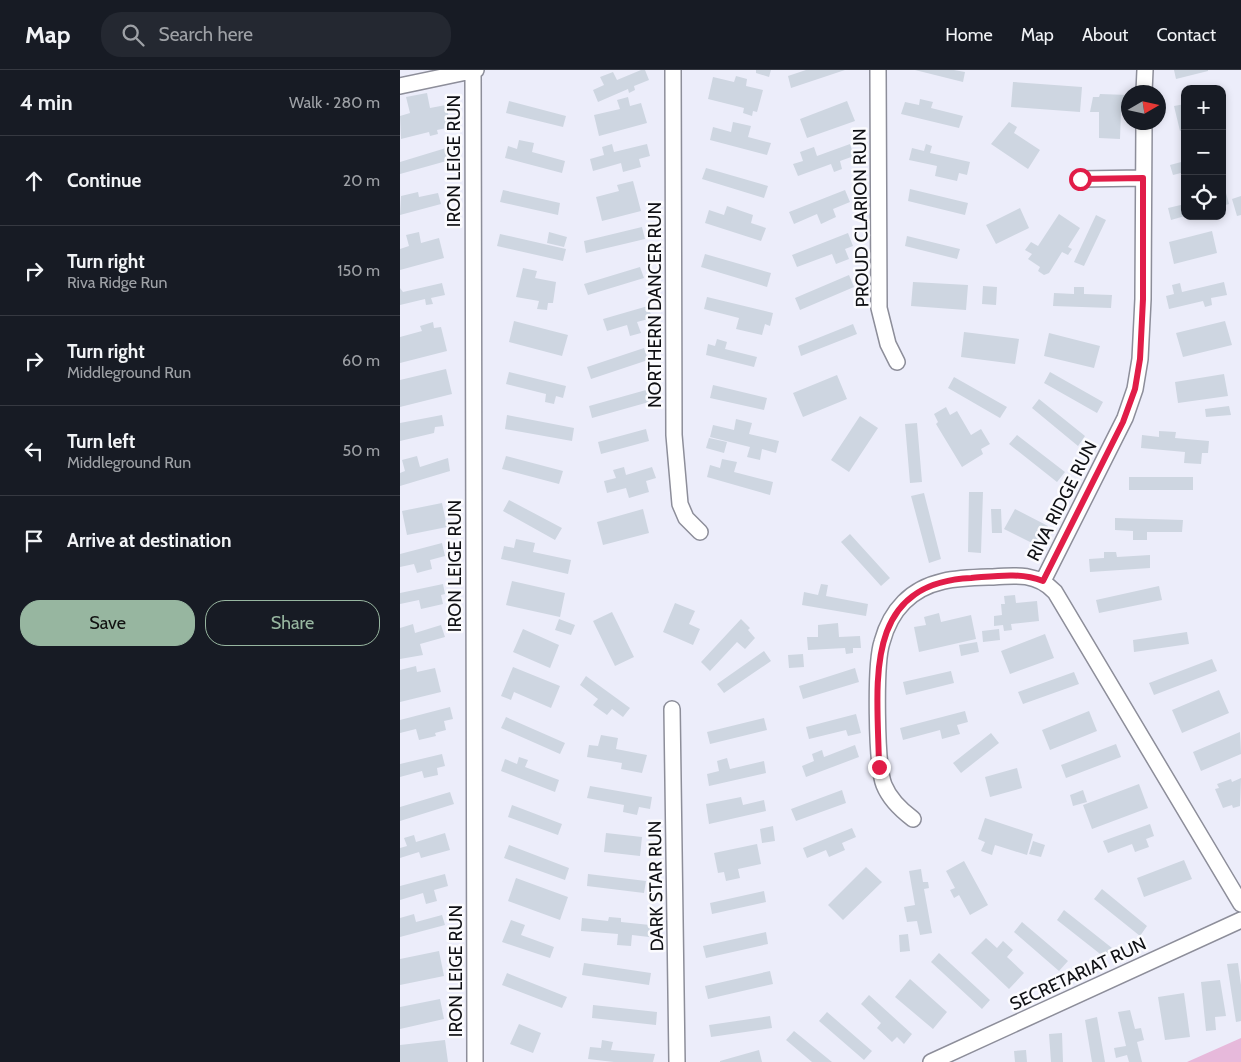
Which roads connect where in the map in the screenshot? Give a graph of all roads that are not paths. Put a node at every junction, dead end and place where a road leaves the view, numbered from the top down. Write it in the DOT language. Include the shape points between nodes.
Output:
graph roads {
  1 [pos="474,70"];
  2 [pos="673,70"];
  3 [pos="878,70"];
  4 [pos="1144,70"];
  5 [pos="1144,85"];
  6 [pos="400,86"];
  7 [pos="1144,130"];
  8 [pos="1143,178"];
  9 [pos="1080,179"];
  10 [pos="897,362"];
  11 [pos="700,532"];
  12 [pos="1043,581"];
  13 [pos="672,709"];
  14 [pos="913,819"];
  15 [pos="1241,904"];
  16 [pos="1241,920"];
  17 [pos="475,1062"];
  18 [pos="677,1062"];
  19 [pos="931,1062"];
  1 -- 6 [label="street"];
  1 -- 17 [label="street, IRON LEIGE RUN"];
  2 -- 11 [label="street, NORTHERN DANCER RUN" via="674,435 680,504 686,518"];
  3 -- 10 [label="street, PROUD CLARION RUN" via="879,308 888,344"];
  4 -- 5 [label="street"];
  7 -- 8 [label="street, RIVA RIDGE RUN"];
  8 -- 9 [label="street"];
  8 -- 12 [label="street, RIVA RIDGE RUN" via="1143,299 1135,389 1123,422"];
  12 -- 14 [label="street" via="1030,576 951,578 915,593 891,618 881,643 878,665 879,767 890,797"];
  12 -- 15 [label="street, RIVA RIDGE RUN" via="1055,592"];
  13 -- 18 [label="street, DARK STAR RUN"];
  16 -- 19 [label="street, SECRETARIAT RUN"];
}
